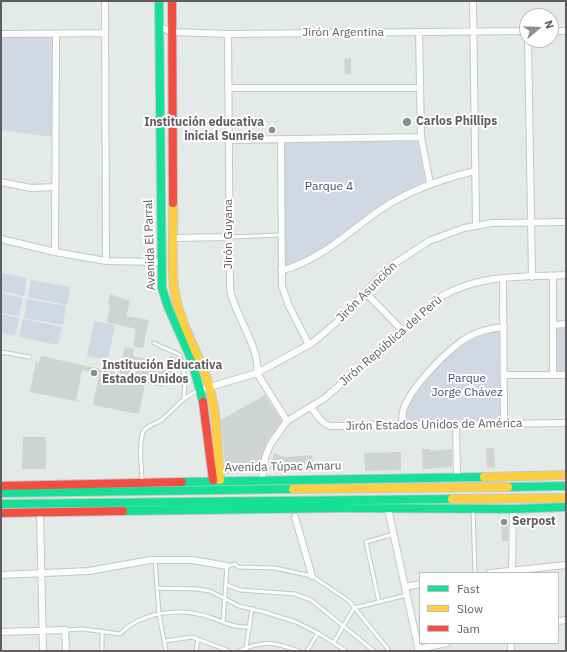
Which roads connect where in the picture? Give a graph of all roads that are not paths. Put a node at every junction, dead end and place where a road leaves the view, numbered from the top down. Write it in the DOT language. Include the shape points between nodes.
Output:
graph roads {
  1 [pos="105,1"];
  2 [pos="159,1"];
  3 [pos="172,1"];
  4 [pos="473,1"];
  5 [pos="160,27"];
  6 [pos="519,31"];
  7 [pos="172,32"];
  8 [pos="474,32"];
  9 [pos="105,33"];
  10 [pos="419,33"];
  11 [pos="1,34"];
  12 [pos="56,34"];
  13 [pos="228,34"];
  14 [pos="528,48"];
  15 [pos="228,88"];
  16 [pos="419,88"];
  17 [pos="421,137"];
  18 [pos="281,139"];
  19 [pos="229,140"];
  20 [pos="475,171"];
  21 [pos="1,182"];
  22 [pos="430,183"];
  23 [pos="55,187"];
  24 [pos="530,222"];
  25 [pos="566,222"];
  26 [pos="476,225"];
  27 [pos="281,235"];
  28 [pos="228,237"];
  29 [pos="1,238"];
  30 [pos="173,238"];
  31 [pos="55,252"];
  32 [pos="106,260"];
  33 [pos="161,262"];
  34 [pos="281,271"];
  35 [pos="566,275"];
  36 [pos="553,276"];
  37 [pos="532,277"];
  38 [pos="503,278"];
  39 [pos="365,292"];
  40 [pos="566,324"];
  41 [pos="553,325"];
  42 [pos="504,327"];
  43 [pos="402,330"];
  44 [pos="154,343"];
  45 [pos="309,345"];
  46 [pos="1,352"];
  47 [pos="30,357"];
  48 [pos="257,373"];
  49 [pos="504,375"];
  50 [pos="553,375"];
  51 [pos="566,375"];
  52 [pos="205,388"];
  53 [pos="184,397"];
  54 [pos="311,407"];
  55 [pos="287,421"];
  56 [pos="504,423"];
  57 [pos="566,423"];
  58 [pos="456,425"];
  59 [pos="402,426"];
  60 [pos="566,474"];
  61 [pos="456,477"];
  62 [pos="217,480"];
  63 [pos="262,480"];
  64 [pos="142,483"];
  65 [pos="1,486"];
  66 [pos="566,486"];
  67 [pos="1,493"];
  68 [pos="566,498"];
  69 [pos="1,504"];
  70 [pos="566,507"];
  71 [pos="388,509"];
  72 [pos="473,509"];
  73 [pos="513,509"];
  74 [pos="40,512"];
  75 [pos="1,513"];
  76 [pos="295,517"];
  77 [pos="394,534"];
  78 [pos="155,560"];
  79 [pos="566,565"];
  80 [pos="227,566"];
  81 [pos="475,572"];
  82 [pos="512,572"];
  83 [pos="41,574"];
  84 [pos="1,575"];
  85 [pos="312,576"];
  86 [pos="419,584"];
  87 [pos="227,585"];
  88 [pos="406,587"];
  89 [pos="157,588"];
  90 [pos="407,595"];
  91 [pos="226,599"];
  92 [pos="379,602"];
  93 [pos="252,608"];
  94 [pos="354,608"];
  95 [pos="159,614"];
  96 [pos="223,622"];
  97 [pos="250,627"];
  98 [pos="344,628"];
  99 [pos="65,630"];
  100 [pos="42,631"];
  101 [pos="102,631"];
  102 [pos="1,632"];
  103 [pos="318,633"];
  104 [pos="198,639"];
  105 [pos="165,641"];
  106 [pos="334,642"];
  107 [pos="443,644"];
  108 [pos="247,649"];
  109 [pos="388,649"];
  110 [pos="418,650"];
  111 [pos="43,651"];
  112 [pos="66,651"];
  113 [pos="102,651"];
  114 [pos="166,651"];
  115 [pos="196,651"];
  116 [pos="229,651"];
  117 [pos="239,651"];
  118 [pos="299,651"];
  119 [pos="307,651"];
  120 [pos="346,651"];
  121 [pos="374,651"];
  1 -- 9 [label="street"];
  2 -- 5 [label="main road, Avenida El Parral"];
  3 -- 7 [label="main road, Avenida El Parral"];
  4 -- 8 [label="street"];
  5 -- 7 [label="street, Jirón Argentina"];
  5 -- 33 [label="main road, Avenida El Parral"];
  6 -- 8 [label="street, Jirón Argentina"];
  7 -- 13 [label="street, Jirón Argentina"];
  7 -- 30 [label="main road, Avenida El Parral"];
  8 -- 10 [label="street, Jirón Argentina"];
  8 -- 20 [label="street"];
  9 -- 12 [label="street"];
  9 -- 32 [label="street"];
  10 -- 13 [label="street, Jirón Argentina"];
  10 -- 16 [label="street"];
  11 -- 12 [label="street"];
  12 -- 23 [label="street"];
  13 -- 15 [label="street, Jirón Guyana"];
  14 -- 24 [label="street"];
  15 -- 16 [label="street"];
  15 -- 19 [label="street, Jirón Guyana"];
  16 -- 17 [label="street"];
  17 -- 18 [label="street"];
  17 -- 22 [label="street"];
  18 -- 19 [label="street"];
  18 -- 27 [label="street"];
  19 -- 28 [label="street, Jirón Guyana"];
  20 -- 22 [label="street"];
  20 -- 26 [label="street"];
  21 -- 23 [label="street" via="31,188"];
  22 -- 34 [label="street" via="380,210 319,256"];
  23 -- 31 [label="street"];
  24 -- 25 [label="street, Jirón Asunción"];
  24 -- 26 [label="street, Jirón Asunción"];
  24 -- 37 [label="street"];
  26 -- 39 [label="street, Jirón Asunción" via="447,233 410,252 388,268"];
  27 -- 28 [label="lane"];
  27 -- 34 [label="street"];
  28 -- 30 [label="street"];
  28 -- 48 [label="street, Jirón Guyana" via="232,300 254,353 258,366"];
  29 -- 31 [label="street"];
  30 -- 52 [label="main road, Avenida El Parral" via="176,298"];
  31 -- 32 [label="street"];
  32 -- 33 [label="street"];
  33 -- 52 [label="main road, Avenida El Parral" via="162,288 167,308"];
  34 -- 45 [label="street" via="282,286 289,306"];
  35 -- 36 [label="street, Jirón República del Perú"];
  36 -- 37 [label="street, Jirón República del Perú"];
  36 -- 41 [label="street"];
  37 -- 38 [label="street, Jirón República del Perú"];
  38 -- 42 [label="street"];
  38 -- 43 [label="street, Jirón República del Perú" via="460,286 442,296"];
  39 -- 43 [label="street"];
  39 -- 45 [label="street, Jirón Asunción" via="338,321"];
  40 -- 41 [label="street"];
  41 -- 50 [label="street"];
  42 -- 49 [label="street"];
  42 -- 59 [label="street" via="493,327 468,337 446,355 409,396 403,409"];
  43 -- 54 [label="street, Jirón República del Perú" via="344,383"];
  44 -- 53 [label="lane" via="180,355 185,379"];
  45 -- 48 [label="street, Jirón Asunción"];
  46 -- 47 [label="lane"];
  48 -- 52 [label="street, Jirón Asunción"];
  48 -- 55 [label="street, Jirón Guyana"];
  49 -- 50 [label="street"];
  49 -- 56 [label="street"];
  50 -- 51 [label="street"];
  52 -- 53 [label="lane"];
  52 -- 62 [label="main road, Avenida El Parral" via="205,404"];
  53 -- 64 [label="lane" via="160,421 143,432"];
  54 -- 55 [label="street, Jirón República del Perú"];
  54 -- 59 [label="street, Jirón Estados Unidos de América" via="319,419 330,426"];
  55 -- 63 [label="street, Jirón República del Perú" via="270,445"];
  56 -- 57 [label="street, Jirón Estados Unidos de América"];
  56 -- 58 [label="street, Jirón Estados Unidos de América"];
  58 -- 59 [label="street, Jirón Estados Unidos de América"];
  58 -- 61 [label="street"];
  60 -- 61 [label="main road, Avenida Túpac Amaru"];
  61 -- 63 [label="main road, Avenida Túpac Amaru"];
  62 -- 63 [label="main road, Avenida Túpac Amaru"];
  62 -- 64 [label="main road, Avenida Túpac Amaru"];
  64 -- 65 [label="main road, Avenida Túpac Amaru"];
  66 -- 67 [label="main road, Avenida Túpac Amaru"];
  68 -- 69 [label="main road"];
  70 -- 73 [label="main road"];
  71 -- 72 [label="main road"];
  71 -- 74 [label="main road"];
  71 -- 77 [label="street"];
  72 -- 73 [label="main road"];
  72 -- 81 [label="lane"];
  73 -- 82 [label="street"];
  74 -- 75 [label="main road"];
  74 -- 83 [label="street"];
  76 -- 85 [label="street"];
  77 -- 88 [label="street"];
  77 -- 92 [label="lane" via="366,542"];
  78 -- 80 [label="street" via="192,560"];
  78 -- 83 [label="street" via="89,571"];
  78 -- 89 [label="lane"];
  79 -- 82 [label="street"];
  80 -- 85 [label="lane" via="235,564 238,568 275,568"];
  80 -- 87 [label="lane"];
  83 -- 84 [label="street"];
  83 -- 100 [label="street"];
  85 -- 94 [label="lane" via="341,595"];
  86 -- 88 [label="street"];
  87 -- 91 [label="lane"];
  87 -- 98 [label="lane" via="240,590 295,594 311,600"];
  88 -- 90 [label="street"];
  89 -- 91 [label="lane" via="210,591"];
  89 -- 95 [label="lane"];
  90 -- 92 [label="lane"];
  90 -- 110 [label="street"];
  91 -- 93 [label="lane" via="239,606"];
  91 -- 96 [label="lane"];
  92 -- 94 [label="lane"];
  93 -- 97 [label="lane"];
  93 -- 103 [label="lane" via="296,622"];
  94 -- 98 [label="lane"];
  94 -- 109 [label="lane"];
  95 -- 96 [label="lane" via="208,616"];
  95 -- 101 [label="lane" via="136,621 120,634"];
  95 -- 105 [label="lane"];
  96 -- 97 [label="lane" via="238,628"];
  97 -- 108 [label="lane"];
  98 -- 106 [label="lane"];
  98 -- 121 [label="lane"];
  99 -- 100 [label="street"];
  99 -- 101 [label="lane"];
  99 -- 112 [label="street"];
  100 -- 102 [label="street"];
  100 -- 111 [label="street"];
  101 -- 113 [label="lane"];
  103 -- 106 [label="lane"];
  103 -- 119 [label="lane"];
  104 -- 105 [label="lane"];
  104 -- 115 [label="lane"];
  104 -- 116 [label="lane"];
  105 -- 114 [label="lane"];
  106 -- 120 [label="lane"];
  107 -- 110 [label="street"];
  108 -- 117 [label="lane"];
  108 -- 118 [label="lane" via="262,642"];
}
